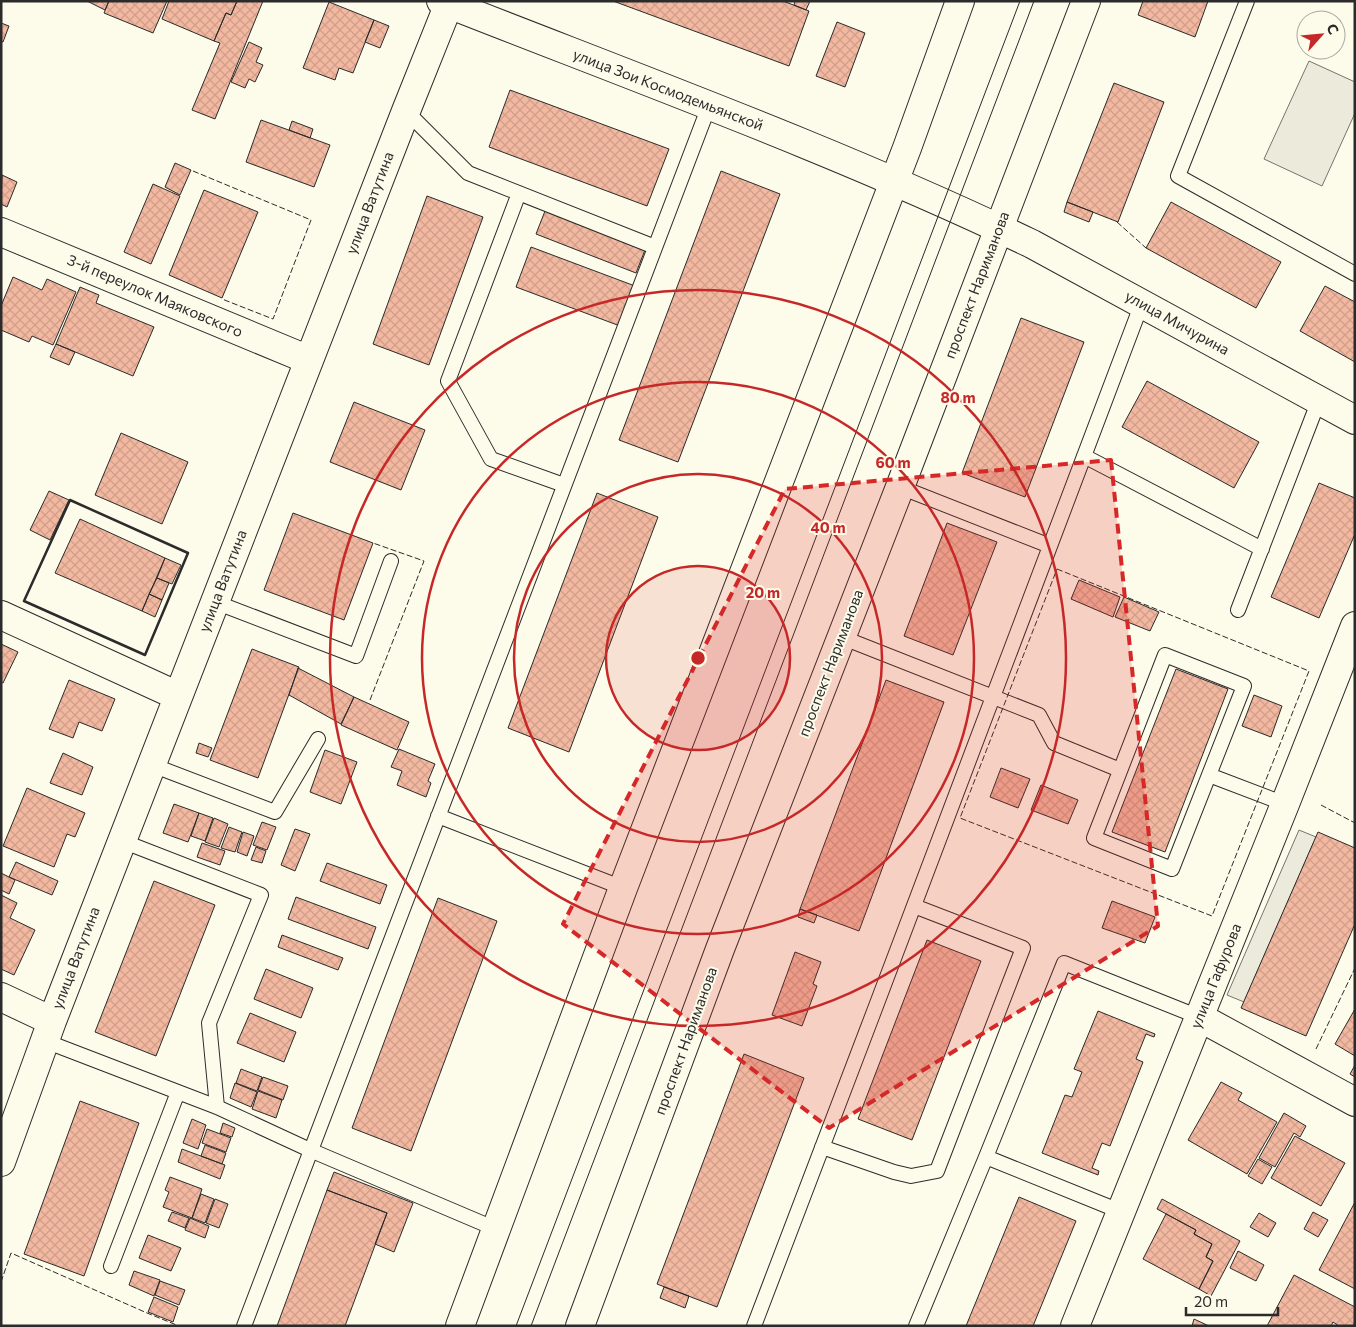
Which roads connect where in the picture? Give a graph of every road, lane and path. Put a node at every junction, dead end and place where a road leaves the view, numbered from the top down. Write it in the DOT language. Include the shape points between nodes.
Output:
graph roads {
  1 [pos="960,1"];
  2 [pos="1086,1"];
  3 [pos="1247,1"];
  4 [pos="446,2"];
  5 [pos="709,106"];
  6 [pos="406,111"];
  7 [pos="893,182"];
  8 [pos="519,193"];
  9 [pos="999,228"];
  10 [pos="1,232"];
  11 [pos="655,247"];
  12 [pos="1355,274"];
  13 [pos="1142,304"];
  14 [pos="309,360"];
  15 [pos="1319,400"];
  16 [pos="1355,420"];
  17 [pos="1084,456"];
  18 [pos="564,485"];
  19 [pos="900,487"];
  20 [pos="1050,546"];
  21 [pos="1262,549"];
  22 [pos="391,561"];
  23 [pos="215,602"];
  24 [pos="1238,610"];
  25 [pos="1,615"];
  26 [pos="1355,626"];
  27 [pos="841,637"];
  28 [pos="178,696"];
  29 [pos="993,698"];
  30 [pos="318,739"];
  31 [pos="152,764"];
  32 [pos="1120,770"];
  33 [pos="1209,775"];
  34 [pos="1285,804"];
  35 [pos="438,816"];
  36 [pos="122,841"];
  37 [pos="624,888"];
  38 [pos="914,906"];
  39 [pos="1,997"];
  40 [pos="1199,1018"];
  41 [pos="48,1031"];
  42 [pos="178,1092"];
  43 [pos="1355,1102"];
  44 [pos="217,1107"];
  45 [pos="822,1147"];
  46 [pos="310,1150"];
  47 [pos="986,1158"];
  48 [pos="1,1162"];
  49 [pos="1122,1212"];
  50 [pos="496,1229"];
  51 [pos="111,1266"];
  52 [pos="244,1326"];
  53 [pos="460,1326"];
  54 [pos="580,1326"];
  55 [pos="754,1326"];
  56 [pos="916,1326"];
  57 [pos="1076,1326"];
  1 -- 7 [label="street"];
  2 -- 9 [label="street, проспект Нариманова"];
  3 -- 12 [label="lane" via="1178,176"];
  4 -- 5 [label="street, улица Зои Космодемьянской"];
  4 -- 6 [label="street, улица Ватутина"];
  5 -- 7 [label="street, улица Зои Космодемьянской"];
  5 -- 11 [label="lane"];
  6 -- 8 [label="lane" via="468,173"];
  6 -- 14 [label="street, улица Ватутина"];
  7 -- 9 [label="street, улица Зои Космодемьянской"];
  7 -- 37 [label="street"];
  8 -- 11 [label="lane"];
  8 -- 18 [label="lane" via="448,381 490,459"];
  9 -- 13 [label="street, улица Мичурина"];
  9 -- 19 [label="street, проспект Нариманова"];
  10 -- 14 [label="street, 3-й переулок Маяковского"];
  11 -- 18 [label="lane"];
  13 -- 15 [label="street, улица Мичурина"];
  13 -- 17 [label="lane"];
  14 -- 23 [label="street, улица Ватутина"];
  15 -- 16 [label="street, улица Мичурина"];
  15 -- 21 [label="lane"];
  17 -- 20 [label="lane"];
  17 -- 21 [label="lane"];
  18 -- 35 [label="lane"];
  19 -- 20 [label="lane"];
  19 -- 27 [label="street, проспект Нариманова"];
  20 -- 29 [label="lane"];
  21 -- 24 [label="lane"];
  22 -- 23 [label="lane" via="356,656"];
  23 -- 28 [label="street, улица Ватутина"];
  25 -- 28 [label="street"];
  26 -- 34 [label="street, улица Гафурова"];
  27 -- 29 [label="lane"];
  27 -- 54 [label="street, проспект Нариманова" via="720,949"];
  28 -- 31 [label="street, улица Ватутина"];
  29 -- 32 [label="lane" via="1039,715 1054,743"];
  29 -- 38 [label="lane"];
  30 -- 31 [label="lane" via="275,812"];
  31 -- 36 [label="street, улица Ватутина"];
  32 -- 33 [label="lane" via="1094,838 1172,869"];
  32 -- 33 [label="lane" via="1165,655 1244,686"];
  33 -- 34 [label="lane"];
  34 -- 40 [label="street, улица Гафурова"];
  35 -- 37 [label="lane"];
  35 -- 46 [label="lane"];
  36 -- 41 [label="street, улица Ватутина"];
  36 -- 44 [label="lane" via="261,895 209,1023"];
  37 -- 50 [label="street"];
  38 -- 45 [label="lane"];
  38 -- 45 [label="lane" via="1023,948 937,1172 911,1176"];
  39 -- 41 [label="street"];
  40 -- 43 [label="street"];
  40 -- 47 [label="lane" via="1064,963"];
  40 -- 49 [label="street, улица Гафурова"];
  41 -- 42 [label="lane"];
  41 -- 48 [label="street, улица Ватутина"];
  42 -- 44 [label="lane"];
  42 -- 51 [label="lane"];
  44 -- 46 [label="lane"];
  45 -- 55 [label="lane"];
  46 -- 50 [label="lane"];
  46 -- 52 [label="lane"];
  47 -- 49 [label="lane"];
  47 -- 56 [label="lane"];
  49 -- 57 [label="street, улица Гафурова"];
  50 -- 53 [label="street"];
}
